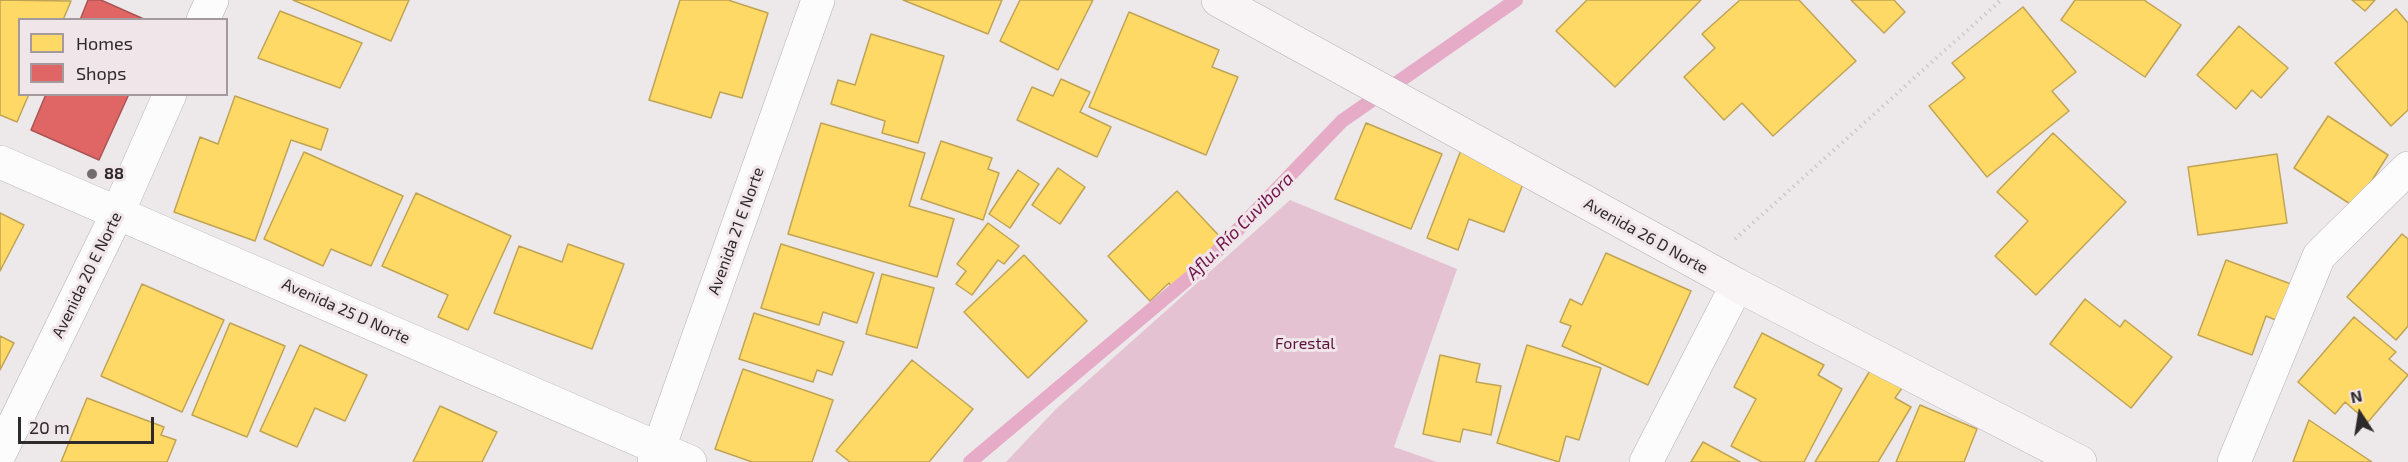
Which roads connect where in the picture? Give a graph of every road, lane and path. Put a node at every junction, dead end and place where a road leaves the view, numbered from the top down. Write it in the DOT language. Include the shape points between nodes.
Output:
graph roads {
  1 [pos="212,0"];
  2 [pos="818,0"];
  3 [pos="1218,0"];
  4 [pos="2001,0"];
  5 [pos="204,18"];
  6 [pos="169,96"];
  7 [pos="0,162"];
  8 [pos="2408,168"];
  9 [pos="118,212"];
  10 [pos="1703,267"];
  11 [pos="1737,285"];
  12 [pos="0,453"];
  13 [pos="657,455"];
  14 [pos="690,462"];
  15 [pos="1647,462"];
  16 [pos="2080,462"];
  17 [pos="2234,462"];
  1 -- 5 [label="street"];
  2 -- 13 [label="street, Avenida 21 E Norte"];
  3 -- 10 [label="street, Avenida 26 D Norte"];
  4 -- 10 [label="path"];
  6 -- 9 [label="street, Avenida 20 E Norte"];
  7 -- 9 [label="street, Avenida 25 D Norte"];
  8 -- 17 [label="street" via="2319,256"];
  9 -- 12 [label="street, Avenida 20 E Norte"];
  9 -- 13 [label="street, Avenida 25 D Norte"];
  10 -- 11 [label="street, Avenida 26 D Norte"];
  11 -- 15 [label="street"];
  11 -- 16 [label="street, Avenida 26 D Norte"];
  13 -- 14 [label="street, Avenida 25 D Norte"];
}
